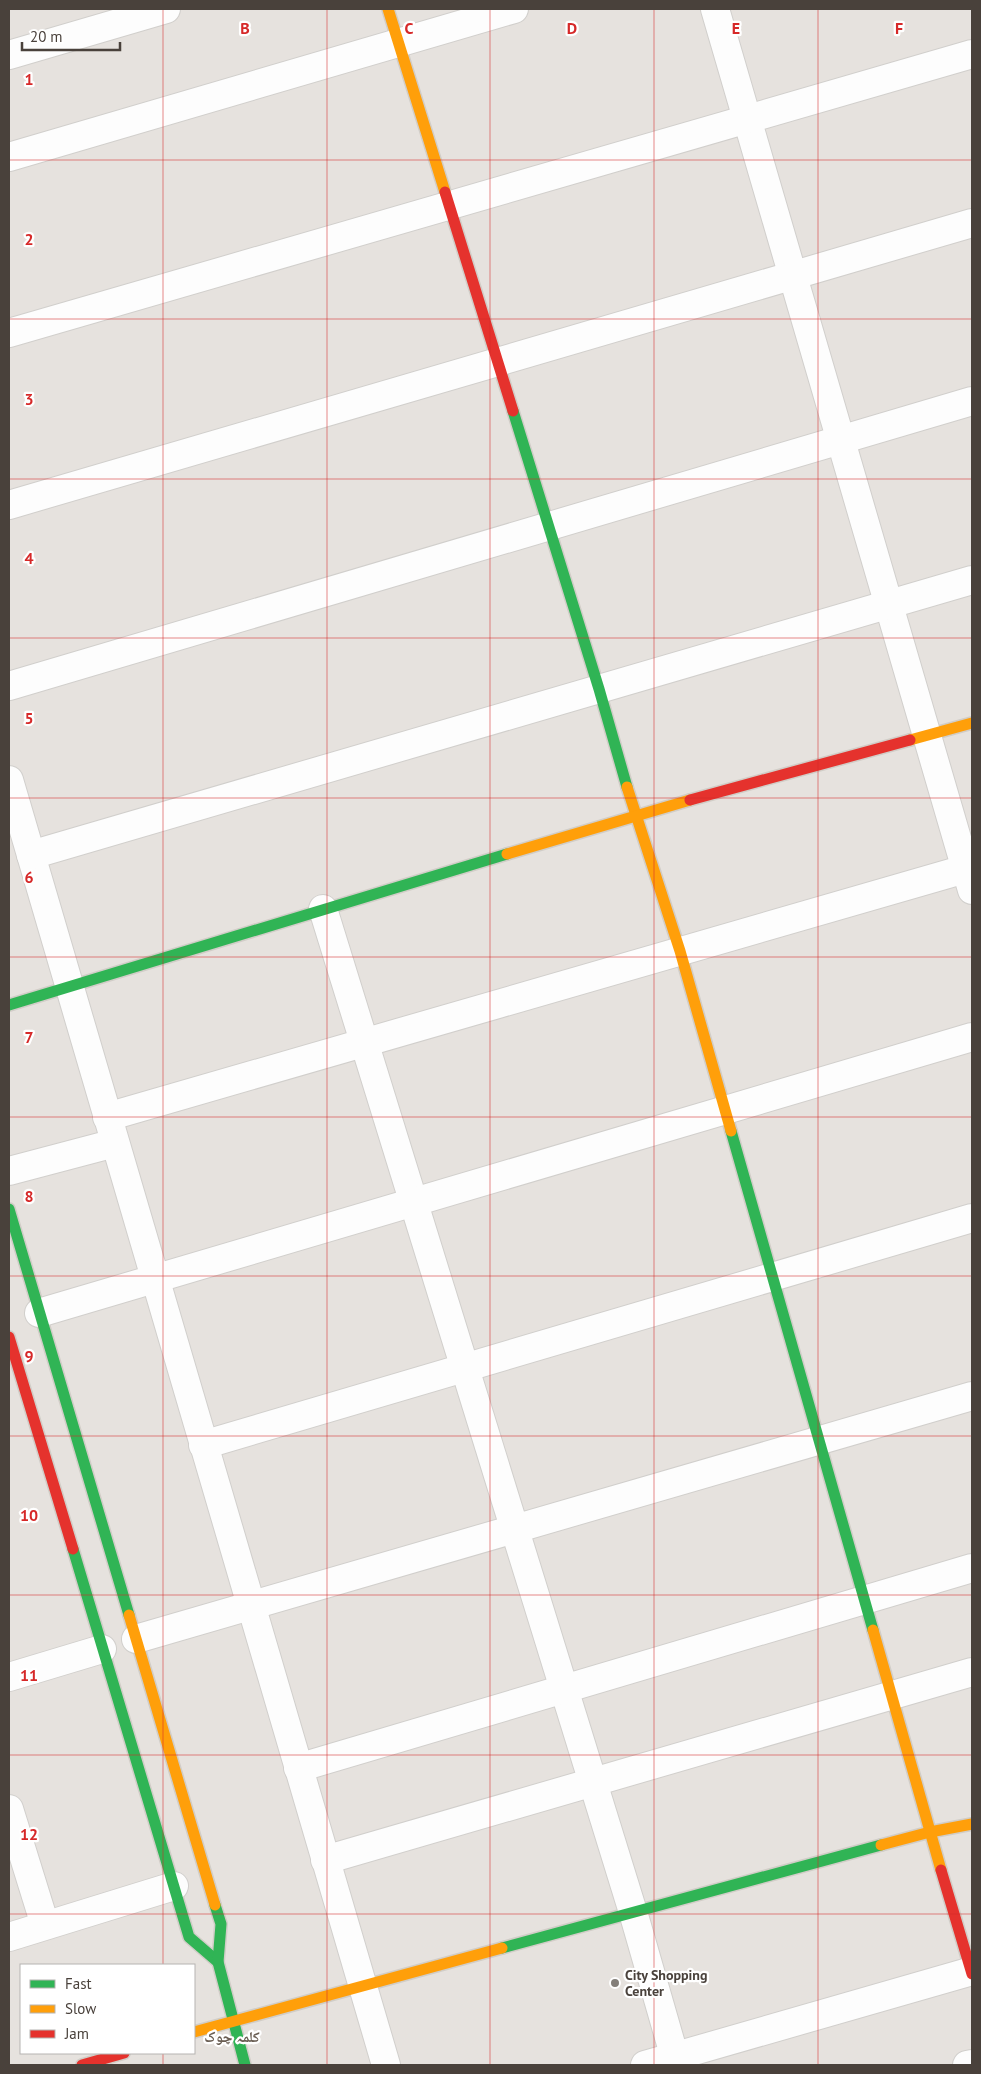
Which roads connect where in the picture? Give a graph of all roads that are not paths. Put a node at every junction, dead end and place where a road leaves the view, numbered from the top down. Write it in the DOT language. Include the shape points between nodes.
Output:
graph roads {
  1 [pos="166,9"];
  2 [pos="388,9"];
  3 [pos="514,9"];
  4 [pos="714,9"];
  5 [pos="398,43"];
  6 [pos="972,54"];
  7 [pos="9,55"];
  8 [pos="746,119"];
  9 [pos="9,157"];
  10 [pos="448,206"];
  11 [pos="972,223"];
  12 [pos="792,276"];
  13 [pos="9,333"];
  14 [pos="497,362"];
  15 [pos="972,401"];
  16 [pos="840,440"];
  17 [pos="9,506"];
  18 [pos="548,526"];
  19 [pos="972,580"];
  20 [pos="888,604"];
  21 [pos="9,686"];
  22 [pos="599,689"];
  23 [pos="972,722"];
  24 [pos="927,736"];
  25 [pos="9,780"];
  26 [pos="635,815"];
  27 [pos="31,856"];
  28 [pos="970,875"];
  29 [pos="323,909"];
  30 [pos="680,951"];
  31 [pos="69,987"];
  32 [pos="9,1005"];
  33 [pos="972,1037"];
  34 [pos="364,1043"];
  35 [pos="725,1110"];
  36 [pos="107,1117"];
  37 [pos="114,1143"];
  38 [pos="9,1171"];
  39 [pos="413,1202"];
  40 [pos="9,1209"];
  41 [pos="972,1218"];
  42 [pos="772,1277"];
  43 [pos="154,1279"];
  44 [pos="40,1313"];
  45 [pos="9,1337"];
  46 [pos="464,1368"];
  47 [pos="972,1396"];
  48 [pos="819,1441"];
  49 [pos="203,1445"];
  50 [pos="514,1530"];
  51 [pos="972,1568"];
  52 [pos="864,1600"];
  53 [pos="250,1606"];
  54 [pos="136,1639"];
  55 [pos="102,1649"];
  56 [pos="972,1672"];
  57 [pos="9,1676"];
  58 [pos="564,1689"];
  59 [pos="891,1695"];
  60 [pos="298,1768"];
  61 [pos="592,1782"];
  62 [pos="9,1809"];
  63 [pos="972,1813"];
  64 [pos="972,1824"];
  65 [pos="930,1832"];
  66 [pos="325,1860"];
  67 [pos="174,1886"];
  68 [pos="632,1912"];
  69 [pos="45,1926"];
  70 [pos="9,1937"];
  71 [pos="218,1962"];
  72 [pos="972,1972"];
  73 [pos="361,1986"];
  74 [pos="232,2021"];
  75 [pos="195,2032"];
  76 [pos="120,2054"];
  77 [pos="676,2061"];
  78 [pos="972,2064"];
  79 [pos="82,2065"];
  80 [pos="245,2065"];
  81 [pos="386,2065"];
  82 [pos="646,2065"];
  83 [pos="967,2065"];
  1 -- 7 [label="street"];
  2 -- 5 [label="street"];
  3 -- 5 [label="street"];
  4 -- 8 [label="street"];
  5 -- 9 [label="street"];
  5 -- 10 [label="street"];
  6 -- 8 [label="street"];
  8 -- 10 [label="street"];
  8 -- 12 [label="street"];
  10 -- 13 [label="street"];
  10 -- 14 [label="street"];
  11 -- 12 [label="street"];
  12 -- 14 [label="street"];
  12 -- 16 [label="street"];
  14 -- 17 [label="street"];
  14 -- 18 [label="street"];
  15 -- 16 [label="street"];
  16 -- 18 [label="street"];
  16 -- 20 [label="street"];
  18 -- 21 [label="street"];
  18 -- 22 [label="street"];
  19 -- 20 [label="street"];
  20 -- 22 [label="street"];
  20 -- 24 [label="street"];
  22 -- 26 [label="street"];
  22 -- 27 [label="street"];
  23 -- 24 [label="street"];
  24 -- 26 [label="street"];
  24 -- 28 [label="street"];
  25 -- 27 [label="street"];
  26 -- 29 [label="street"];
  26 -- 30 [label="street"];
  27 -- 31 [label="street"];
  28 -- 30 [label="street"];
  29 -- 31 [label="street"];
  29 -- 34 [label="street"];
  30 -- 34 [label="street"];
  30 -- 35 [label="street"];
  31 -- 32 [label="street"];
  31 -- 36 [label="street"];
  33 -- 35 [label="street"];
  34 -- 36 [label="street"];
  34 -- 39 [label="street"];
  35 -- 39 [label="street"];
  35 -- 42 [label="street"];
  36 -- 37 [label="street"];
  37 -- 38 [label="street"];
  37 -- 43 [label="street"];
  39 -- 43 [label="street"];
  39 -- 46 [label="street"];
  40 -- 44 [label="street"];
  41 -- 42 [label="street"];
  42 -- 46 [label="street"];
  42 -- 48 [label="street"];
  43 -- 44 [label="street"];
  43 -- 49 [label="street"];
  44 -- 54 [label="street"];
  45 -- 55 [label="street"];
  46 -- 49 [label="street"];
  46 -- 50 [label="street"];
  47 -- 48 [label="street"];
  48 -- 50 [label="street"];
  48 -- 52 [label="street"];
  49 -- 53 [label="street"];
  50 -- 53 [label="street"];
  50 -- 58 [label="street"];
  51 -- 52 [label="street"];
  52 -- 58 [label="street"];
  52 -- 59 [label="street"];
  53 -- 54 [label="street"];
  53 -- 60 [label="street"];
  54 -- 71 [label="street" via="221,1924"];
  55 -- 57 [label="street"];
  55 -- 67 [label="street"];
  56 -- 59 [label="street"];
  58 -- 60 [label="street"];
  58 -- 61 [label="street"];
  59 -- 61 [label="street"];
  59 -- 65 [label="street"];
  60 -- 66 [label="street"];
  61 -- 66 [label="street"];
  61 -- 68 [label="street"];
  62 -- 69 [label="street"];
  63 -- 65 [label="street"];
  64 -- 65 [label="street"];
  65 -- 68 [label="street"];
  65 -- 72 [label="street"];
  66 -- 73 [label="street"];
  67 -- 69 [label="street"];
  67 -- 71 [label="street" via="189,1937"];
  68 -- 73 [label="street"];
  68 -- 77 [label="street"];
  69 -- 70 [label="street"];
  71 -- 74 [label="street"];
  72 -- 77 [label="street"];
  73 -- 74 [label="street"];
  73 -- 81 [label="street"];
  74 -- 75 [label="street"];
  74 -- 80 [label="street"];
  76 -- 79 [label="street"];
  77 -- 82 [label="street"];
  78 -- 83 [label="street"];
}
